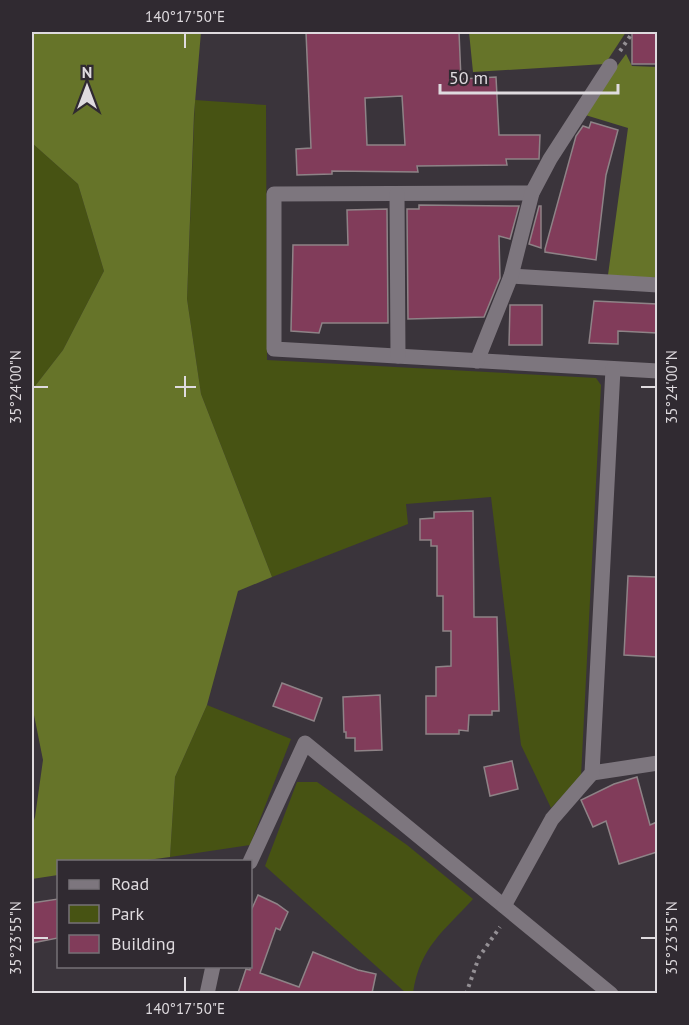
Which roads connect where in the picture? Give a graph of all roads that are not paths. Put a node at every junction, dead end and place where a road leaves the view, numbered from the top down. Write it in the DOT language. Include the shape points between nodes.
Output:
graph roads {
  1 [pos="610,66"];
  2 [pos="532,193"];
  3 [pos="397,194"];
  4 [pos="511,276"];
  5 [pos="657,285"];
  6 [pos="398,356"];
  7 [pos="477,361"];
  8 [pos="613,369"];
  9 [pos="657,371"];
  10 [pos="657,763"];
  11 [pos="592,773"];
  12 [pos="251,860"];
  13 [pos="507,909"];
  14 [pos="213,968"];
  15 [pos="207,993"];
  16 [pos="611,993"];
  1 -- 2 [label="street"];
  2 -- 3 [label="street"];
  2 -- 4 [label="street"];
  3 -- 6 [label="street"];
  3 -- 6 [label="street" via="274,194 274,349"];
  4 -- 5 [label="street"];
  4 -- 7 [label="street"];
  6 -- 7 [label="street"];
  7 -- 8 [label="street"];
  8 -- 9 [label="street"];
  8 -- 11 [label="street"];
  10 -- 11 [label="street"];
  11 -- 13 [label="street" via="552,819"];
  12 -- 13 [label="street" via="304,744"];
  13 -- 16 [label="street"];
  14 -- 15 [label="street"];
}
